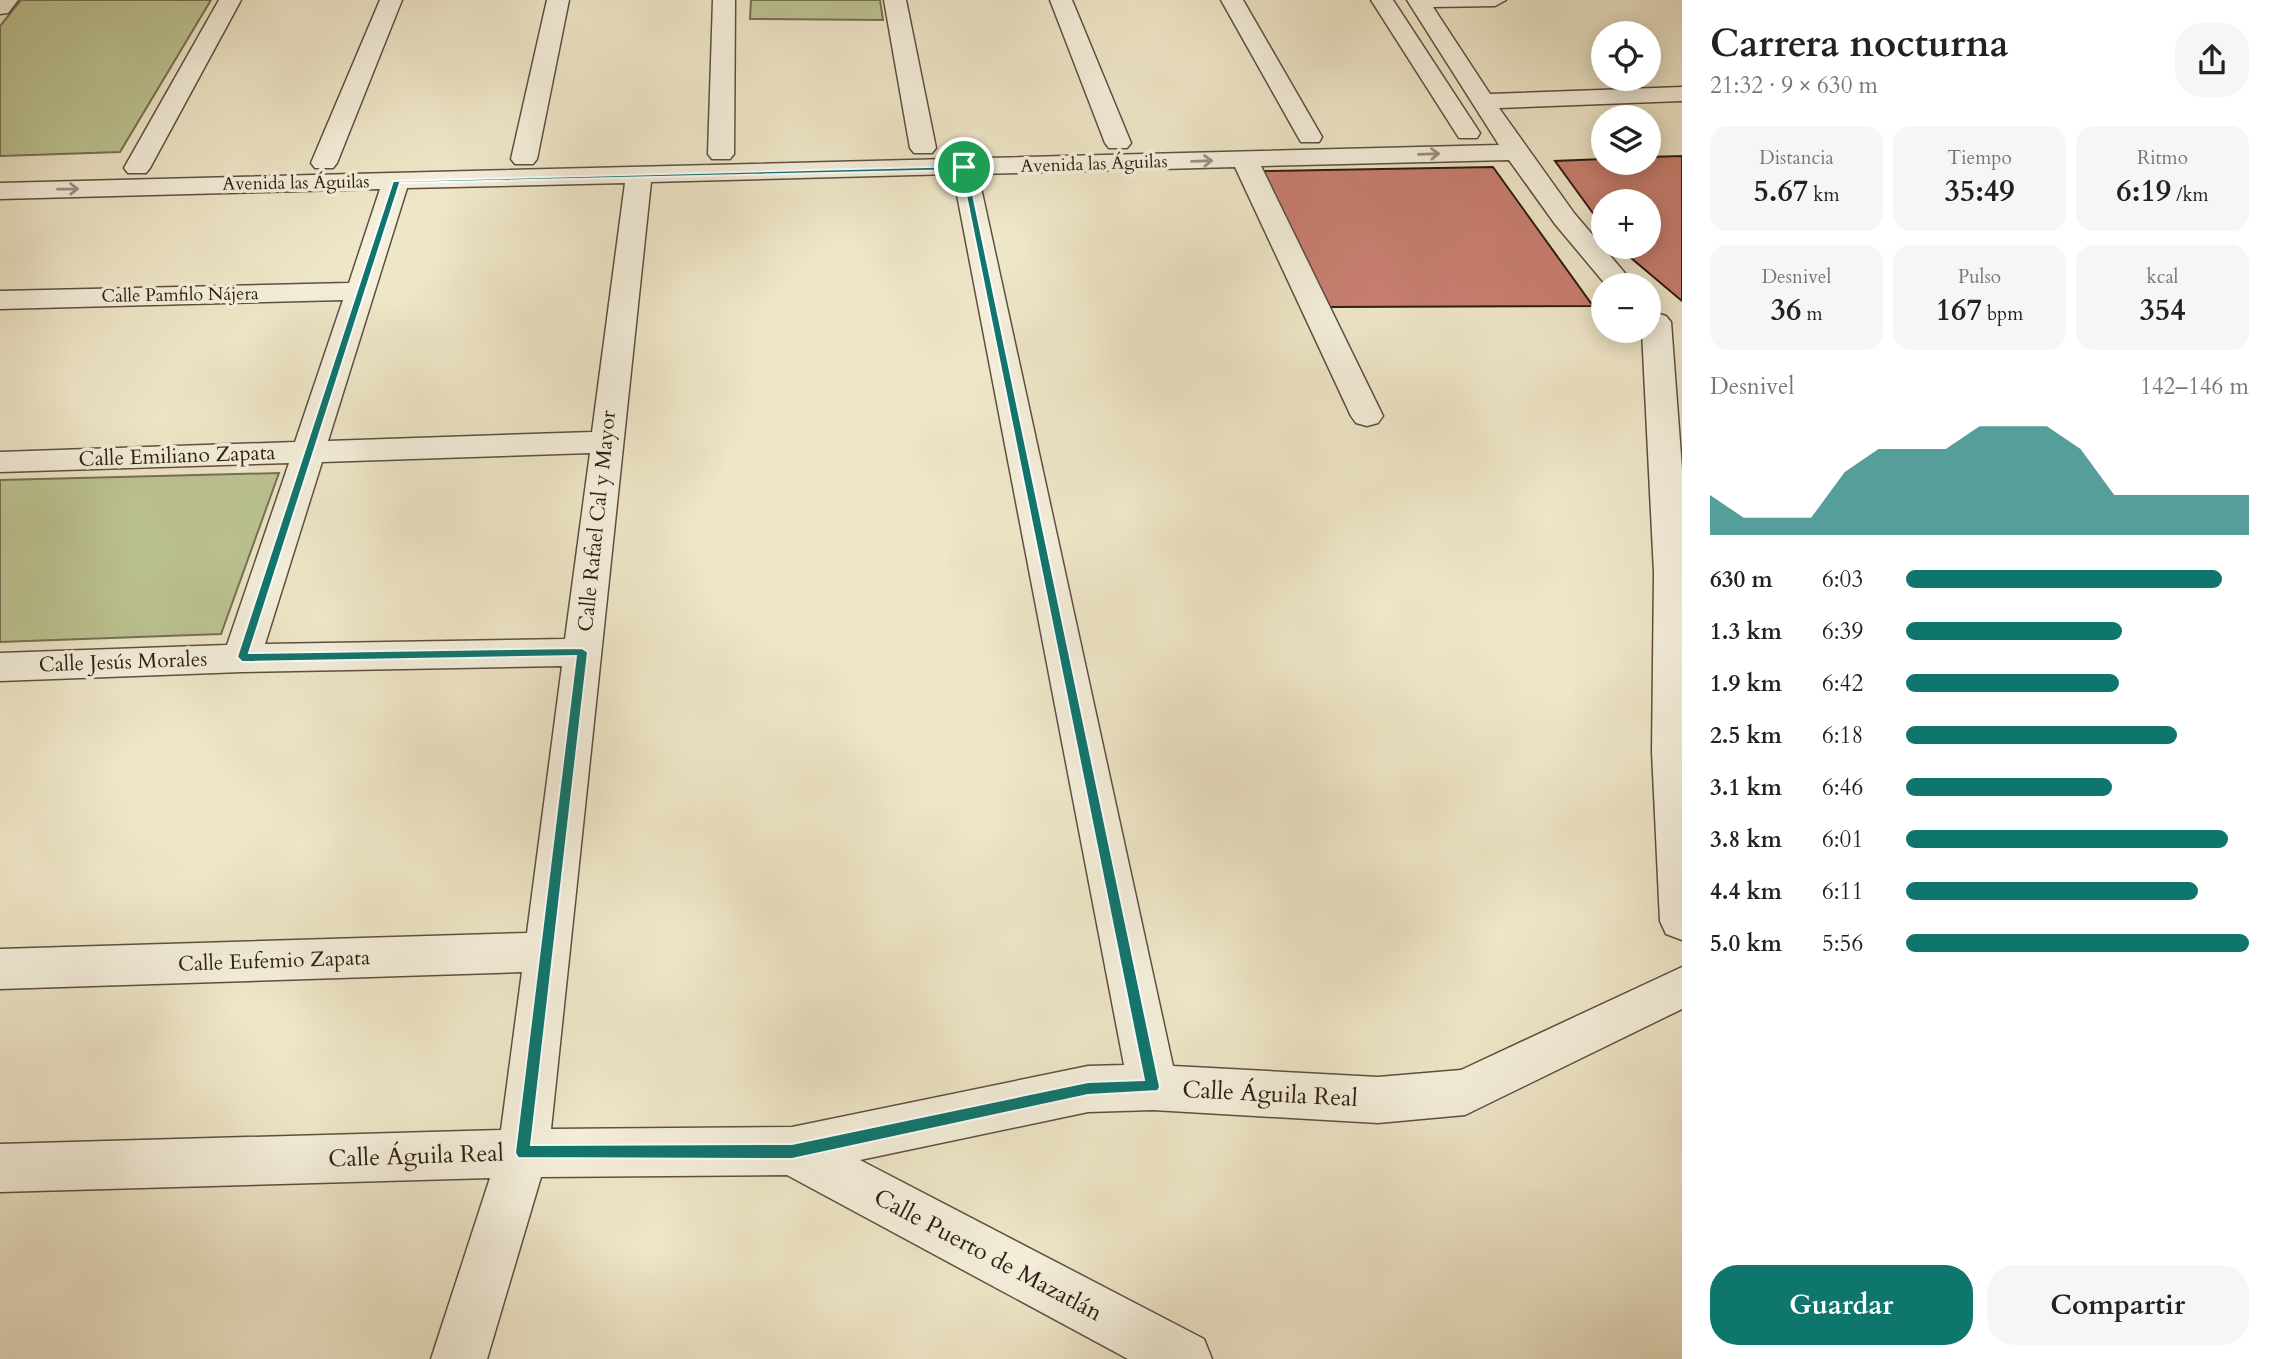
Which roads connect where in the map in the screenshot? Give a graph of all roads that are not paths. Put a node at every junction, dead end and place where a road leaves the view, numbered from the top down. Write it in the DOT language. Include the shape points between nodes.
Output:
graph roads {
  1 [pos="7,0"];
  2 [pos="230,0"];
  3 [pos="391,0"];
  4 [pos="558,0"];
  5 [pos="724,0"];
  6 [pos="895,0"];
  7 [pos="1061,0"];
  8 [pos="1232,0"];
  9 [pos="1382,0"];
  10 [pos="1418,0"];
  11 [pos="1495,0"];
  12 [pos="0,8"];
  13 [pos="1682,94"];
  14 [pos="1482,101"];
  15 [pos="1468,133"];
  16 [pos="1310,137"];
  17 [pos="1509,142"];
  18 [pos="1118,143"];
  19 [pos="923,148"];
  20 [pos="721,154"];
  21 [pos="524,159"];
  22 [pos="1245,160"];
  23 [pos="324,163"];
  24 [pos="964,167"];
  25 [pos="137,168"];
  26 [pos="0,171"];
  27 [pos="639,175"];
  28 [pos="396,181"];
  29 [pos="0,191"];
  30 [pos="1610,273"];
  31 [pos="360,291"];
  32 [pos="0,300"];
  33 [pos="1662,324"];
  34 [pos="1367,416"];
  35 [pos="605,442"];
  36 [pos="310,452"];
  37 [pos="0,462"];
  38 [pos="582,652"];
  39 [pos="242,657"];
  40 [pos="0,667"];
  41 [pos="1679,843"];
  42 [pos="1682,921"];
  43 [pos="548,952"];
  44 [pos="0,969"];
  45 [pos="1682,986"];
  46 [pos="1153,1087"];
  47 [pos="792,1152"];
  48 [pos="523,1153"];
  49 [pos="0,1168"];
  50 [pos="459,1359"];
  51 [pos="1184,1359"];
  1 -- 12 [label="street"];
  2 -- 25 [label="street"];
  3 -- 23 [label="street"];
  4 -- 21 [label="street"];
  5 -- 20 [label="street"];
  6 -- 19 [label="street"];
  7 -- 18 [label="street"];
  8 -- 16 [label="street"];
  9 -- 15 [label="street"];
  10 -- 11 [label="street"];
  10 -- 14 [label="street"];
  13 -- 14 [label="street"];
  14 -- 17 [label="street"];
  15 -- 16 [label="street, Avenida las Águilas"];
  15 -- 17 [label="street, Avenida las Águilas"];
  16 -- 18 [label="street, Avenida las Águilas"];
  22 -- 17 [label="street, Avenida las Águilas, one-way"];
  17 -- 30 [label="street"];
  18 -- 19 [label="street, Avenida las Águilas"];
  19 -- 20 [label="street, Avenida las Águilas"];
  20 -- 21 [label="street, Avenida las Águilas"];
  21 -- 23 [label="street, Avenida las Águilas"];
  24 -- 22 [label="street, Avenida las Águilas, one-way"];
  22 -- 34 [label="street"];
  23 -- 25 [label="street, Avenida las Águilas"];
  24 -- 27 [label="street, Avenida las Águilas"];
  24 -- 46 [label="street"];
  25 -- 26 [label="street, Avenida las Águilas"];
  27 -- 28 [label="street, Avenida las Águilas"];
  27 -- 35 [label="street, Calle Rafael Cal y Mayor"];
  29 -- 28 [label="street, Avenida las Águilas, one-way"];
  28 -- 31 [label="street"];
  31 -- 32 [label="street, Calle Pamfilo Nájera"];
  31 -- 36 [label="street"];
  33 -- 41 [label="street" via="1672,573 1672,752"];
  35 -- 36 [label="street, Calle Emiliano Zapata"];
  35 -- 38 [label="street, Calle Rafael Cal y Mayor"];
  36 -- 37 [label="street, Calle Emiliano Zapata"];
  36 -- 39 [label="street"];
  38 -- 39 [label="street, Calle Jesús Morales"];
  38 -- 43 [label="street, Calle Rafael Cal y Mayor"];
  39 -- 40 [label="street, Calle Jesús Morales"];
  41 -- 42 [label="street"];
  43 -- 44 [label="street, Calle Eufemio Zapata"];
  43 -- 48 [label="street, Calle Rafael Cal y Mayor"];
  45 -- 46 [label="street, Calle Águila Real" via="1465,1091 1378,1100"];
  46 -- 47 [label="street, Calle Águila Real" via="1088,1089"];
  47 -- 48 [label="street, Calle Águila Real"];
  47 -- 51 [label="street, Calle Puerto de Mazatlán"];
  48 -- 49 [label="street, Calle Águila Real"];
  48 -- 50 [label="street, Calle Rafael Cal y Mayor"];
}
